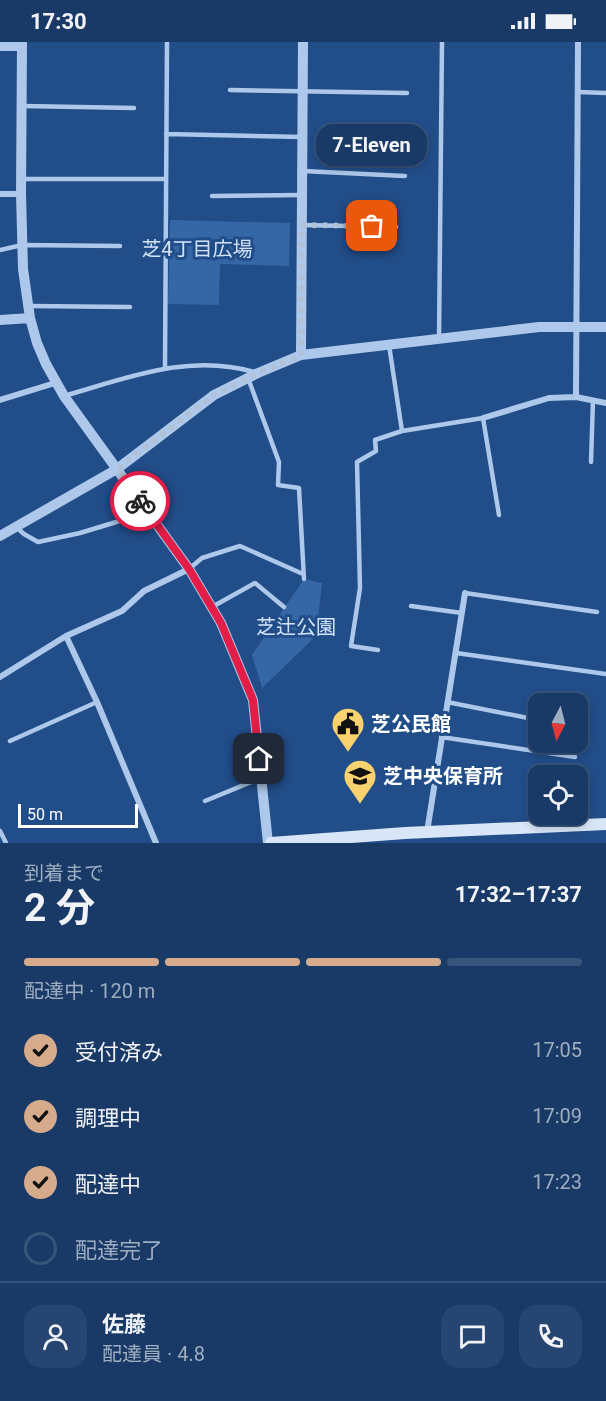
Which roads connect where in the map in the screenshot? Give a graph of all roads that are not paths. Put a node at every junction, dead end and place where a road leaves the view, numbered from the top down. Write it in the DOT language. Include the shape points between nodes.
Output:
graph roads {
  1 [pos="167,42"];
  2 [pos="303,42"];
  3 [pos="442,42"];
  4 [pos="578,42"];
  5 [pos="22,44"];
  6 [pos="0,46"];
  7 [pos="230,90"];
  8 [pos="303,91"];
  9 [pos="407,93"];
  10 [pos="578,93"];
  11 [pos="606,93"];
  12 [pos="21,106"];
  13 [pos="134,108"];
  14 [pos="166,134"];
  15 [pos="303,137"];
  16 [pos="303,171"];
  17 [pos="405,176"];
  18 [pos="21,179"];
  19 [pos="166,179"];
  20 [pos="0,194"];
  21 [pos="21,194"];
  22 [pos="303,195"];
  23 [pos="212,196"];
  24 [pos="302,225"];
  25 [pos="396,227"];
  26 [pos="22,246"];
  27 [pos="120,246"];
  28 [pos="0,250"];
  29 [pos="28,306"];
  30 [pos="129,307"];
  31 [pos="30,318"];
  32 [pos="0,320"];
  33 [pos="576,326"];
  34 [pos="606,327"];
  35 [pos="439,339"];
  36 [pos="389,345"];
  37 [pos="301,355"];
  38 [pos="165,367"];
  39 [pos="253,376"];
  40 [pos="55,383"];
  41 [pos="64,396"];
  42 [pos="576,397"];
  43 [pos="0,400"];
  44 [pos="593,400"];
  45 [pos="606,403"];
  46 [pos="483,418"];
  47 [pos="402,431"];
  48 [pos="591,462"];
  49 [pos="117,469"];
  50 [pos="149,512"];
  51 [pos="499,515"];
  52 [pos="15,527"];
  53 [pos="0,536"];
  54 [pos="189,569"];
  55 [pos="465,593"];
  56 [pos="411,606"];
  57 [pos="212,607"];
  58 [pos="284,607"];
  59 [pos="597,612"];
  60 [pos="462,613"];
  61 [pos="66,636"];
  62 [pos="378,650"];
  63 [pos="456,653"];
  64 [pos="606,674"];
  65 [pos="0,677"];
  66 [pos="97,702"];
  67 [pos="447,702"];
  68 [pos="528,718"];
  69 [pos="441,737"];
  70 [pos="10,741"];
  71 [pos="575,757"];
  72 [pos="261,778"];
  73 [pos="205,801"];
  74 [pos="606,824"];
  75 [pos="428,832"];
  76 [pos="1,833"];
  77 [pos="404,838"];
  78 [pos="6,843"];
  79 [pos="156,843"];
  80 [pos="270,843"];
  1 -- 14 [label="lane"];
  2 -- 8 [label="street"];
  3 -- 35 [label="lane"];
  4 -- 10 [label="street"];
  5 -- 6 [label="street"];
  5 -- 12 [label="street"];
  7 -- 8 [label="lane"];
  8 -- 9 [label="lane"];
  8 -- 15 [label="street"];
  10 -- 11 [label="lane"];
  10 -- 33 [label="street"];
  12 -- 13 [label="lane"];
  12 -- 18 [label="street"];
  14 -- 15 [label="lane"];
  14 -- 19 [label="lane"];
  15 -- 16 [label="street"];
  16 -- 17 [label="lane"];
  16 -- 22 [label="street"];
  18 -- 19 [label="lane"];
  18 -- 21 [label="street"];
  19 -- 38 [label="lane"];
  20 -- 21 [label="street"];
  21 -- 26 [label="street"];
  22 -- 23 [label="lane"];
  22 -- 24 [label="street"];
  24 -- 25 [label="lane"];
  24 -- 37 [label="street"];
  26 -- 27 [label="lane"];
  26 -- 28 [label="lane"];
  26 -- 29 [label="street"];
  29 -- 30 [label="lane"];
  29 -- 31 [label="street"];
  31 -- 32 [label="street"];
  31 -- 40 [label="street"];
  33 -- 34 [label="street"];
  33 -- 35 [label="street"];
  33 -- 42 [label="street"];
  35 -- 36 [label="street"];
  36 -- 37 [label="street"];
  36 -- 47 [label="lane"];
  37 -- 39 [label="street"];
  38 -- 39 [label="lane" via="213,364"];
  38 -- 41 [label="lane"];
  39 -- 49 [label="street" via="214,395"];
  39 -- 54 [label="lane" via="279,462 278,485 299,488 303,576 240,546 202,558"];
  40 -- 41 [label="street"];
  40 -- 43 [label="street"];
  41 -- 49 [label="street"];
  42 -- 44 [label="street"];
  42 -- 46 [label="street" via="549,398"];
  44 -- 45 [label="street"];
  44 -- 48 [label="lane"];
  46 -- 47 [label="lane"];
  46 -- 51 [label="lane"];
  47 -- 62 [label="lane" via="375,440 376,451 357,462 360,588 351,646"];
  49 -- 50 [label="street"];
  49 -- 52 [label="street"];
  50 -- 52 [label="lane" via="38,542"];
  50 -- 54 [label="street"];
  52 -- 53 [label="street"];
  54 -- 57 [label="street"];
  54 -- 61 [label="street" via="144,591 122,611"];
  55 -- 59 [label="lane"];
  55 -- 60 [label="street"];
  56 -- 60 [label="lane"];
  57 -- 58 [label="lane" via="255,583"];
  57 -- 72 [label="street" via="253,700"];
  60 -- 63 [label="street"];
  61 -- 65 [label="street"];
  61 -- 66 [label="street"];
  63 -- 64 [label="lane"];
  63 -- 67 [label="street"];
  66 -- 70 [label="lane"];
  66 -- 79 [label="street"];
  67 -- 68 [label="lane"];
  67 -- 69 [label="street"];
  69 -- 71 [label="lane"];
  69 -- 75 [label="street"];
  72 -- 73 [label="lane"];
  72 -- 80 [label="street"];
  74 -- 75 [label="main road"];
  75 -- 77 [label="main road"];
  76 -- 78 [label="lane"];
  77 -- 80 [label="main road"];
}
